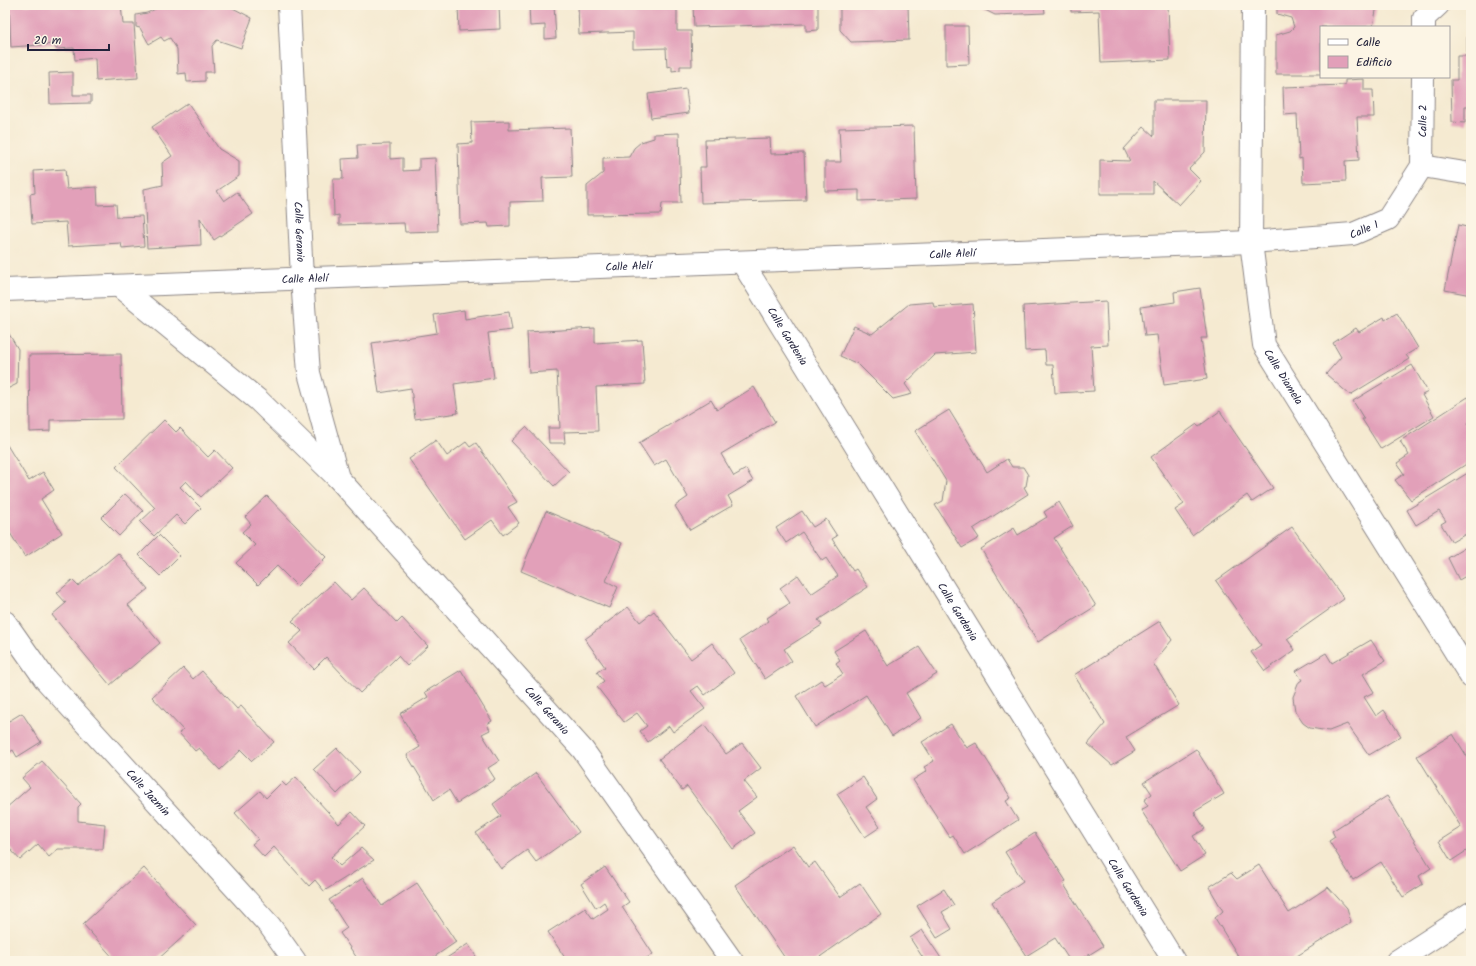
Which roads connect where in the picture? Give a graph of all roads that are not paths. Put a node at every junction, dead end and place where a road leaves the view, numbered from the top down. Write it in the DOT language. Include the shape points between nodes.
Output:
graph roads {
  1 [pos="289,5"];
  2 [pos="1253,5"];
  3 [pos="1438,5"];
  4 [pos="1424,26"];
  5 [pos="1423,78"];
  6 [pos="1422,166"];
  7 [pos="1471,174"];
  8 [pos="1251,242"];
  9 [pos="742,262"];
  10 [pos="302,279"];
  11 [pos="119,286"];
  12 [pos="5,290"];
  13 [pos="338,478"];
  14 [pos="5,622"];
  15 [pos="1471,677"];
  16 [pos="1471,913"];
  17 [pos="295,961"];
  18 [pos="732,961"];
  19 [pos="1174,961"];
  20 [pos="1397,961"];
  1 -- 10 [label="street, Calle Geranio"];
  2 -- 8 [label="street, Calle Diamela"];
  3 -- 4 [label="street" via="1424,18"];
  5 -- 6 [label="street, Calle 2"];
  6 -- 7 [label="street"];
  6 -- 8 [label="street, Calle 1" via="1388,219 1353,234"];
  8 -- 9 [label="street, Calle Alelí"];
  8 -- 15 [label="street, Calle Diamela" via="1264,345"];
  9 -- 10 [label="street, Calle Alelí"];
  9 -- 19 [label="street, Calle Gardenia"];
  10 -- 11 [label="street, Calle Alelí"];
  10 -- 13 [label="street, Calle Geranio" via="309,373"];
  11 -- 12 [label="street, Calle Alelí"];
  11 -- 13 [label="street, Calle Geranio" via="258,400"];
  13 -- 18 [label="street, Calle Geranio" via="583,750"];
  14 -- 17 [label="street, Calle Jazmín" via="45,679 270,926"];
  16 -- 20 [label="street"];
}
